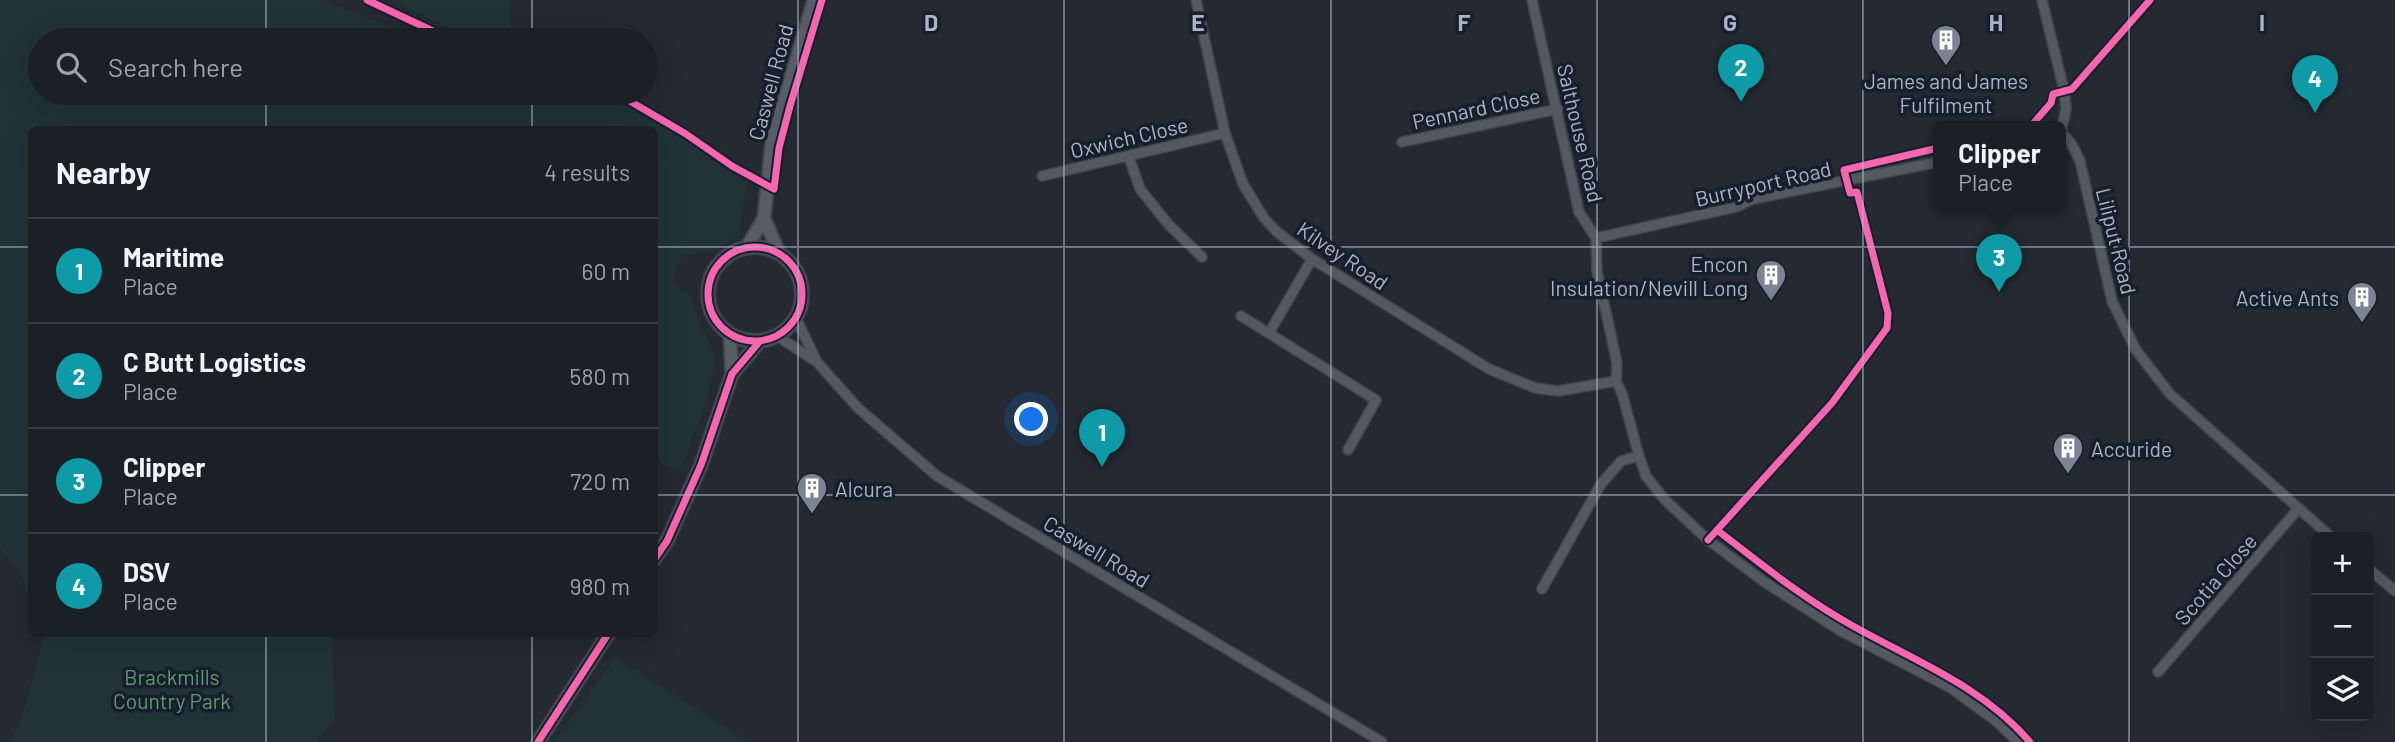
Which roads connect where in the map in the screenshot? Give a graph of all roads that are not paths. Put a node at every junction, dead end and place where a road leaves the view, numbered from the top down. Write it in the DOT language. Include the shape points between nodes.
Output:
graph roads {
  1 [pos="814,0"];
  2 [pos="1196,0"];
  3 [pos="1532,0"];
  4 [pos="2042,0"];
  5 [pos="1558,109"];
  6 [pos="2063,121"];
  7 [pos="1225,133"];
  8 [pos="2066,138"];
  9 [pos="1402,142"];
  10 [pos="1129,157"];
  11 [pos="1933,163"];
  12 [pos="1042,176"];
  13 [pos="764,218"];
  14 [pos="1596,238"];
  15 [pos="747,247"];
  16 [pos="779,253"];
  17 [pos="1202,257"];
  18 [pos="1312,259"];
  19 [pos="1241,316"];
  20 [pos="796,318"];
  21 [pos="1269,333"];
  22 [pos="730,334"];
  23 [pos="777,336"];
  24 [pos="760,341"];
  25 [pos="817,362"];
  26 [pos="732,374"];
  27 [pos="1616,381"];
  28 [pos="1348,450"];
  29 [pos="1639,456"];
  30 [pos="2298,509"];
  31 [pos="2325,532"];
  32 [pos="658,554"];
  33 [pos="2374,573"];
  34 [pos="1542,589"];
  35 [pos="2395,591"];
  36 [pos="606,637"];
  37 [pos="2158,671"];
  38 [pos="538,742"];
  39 [pos="1381,742"];
  40 [pos="2018,742"];
  1 -- 13 [label="street, Caswell Road" via="772,142"];
  2 -- 7 [label="street, Kilvey Road"];
  3 -- 5 [label="street, Salthouse Road"];
  4 -- 6 [label="street, Liliput Road" via="2064,90"];
  5 -- 9 [label="street, Pennard Close"];
  5 -- 14 [label="street, Salthouse Road" via="1579,212"];
  7 -- 10 [label="street, Oxwich Close"];
  7 -- 18 [label="street, Kilvey Road" via="1243,184 1264,218"];
  8 -- 30 [label="street, Liliput Road" via="2080,161 2112,302 2136,350 2170,394"];
  10 -- 12 [label="street, Oxwich Close"];
  10 -- 17 [label="street" via="1140,188"];
  11 -- 14 [label="street, Burryport Road" via="1753,199 1736,207"];
  13 -- 15 [label="street, Caswell Road"];
  13 -- 16 [label="street, Caswell Road"];
  14 -- 27 [label="street, Salthouse Road" via="1597,271 1618,363"];
  15 -- 16 [label="street"];
  15 -- 22 [label="street" via="721,260 709,282 710,309"];
  16 -- 20 [label="street" via="790,262 802,289"];
  18 -- 21 [label="street"];
  18 -- 27 [label="street, Kilvey Road" via="1489,369 1535,388 1558,391"];
  19 -- 21 [label="street"];
  20 -- 23 [label="street"];
  20 -- 25 [label="street, Caswell Road"];
  21 -- 28 [label="street" via="1376,400"];
  22 -- 24 [label="street"];
  22 -- 26 [label="street"];
  23 -- 24 [label="street"];
  23 -- 25 [label="street, Caswell Road"];
  24 -- 26 [label="street"];
  25 -- 39 [label="street, Caswell Road" via="858,408 937,476"];
  26 -- 32 [label="street" via="701,465"];
  27 -- 29 [label="street, Salthouse Road"];
  29 -- 34 [label="street" via="1621,461 1601,484"];
  29 -- 40 [label="street, Salthouse Road" via="1646,476 1673,509 1727,554 1841,631 1951,688"];
  30 -- 31 [label="street, Liliput Road"];
  30 -- 37 [label="street, Scotia Close"];
  33 -- 35 [label="street"];
  36 -- 38 [label="street"];
}
